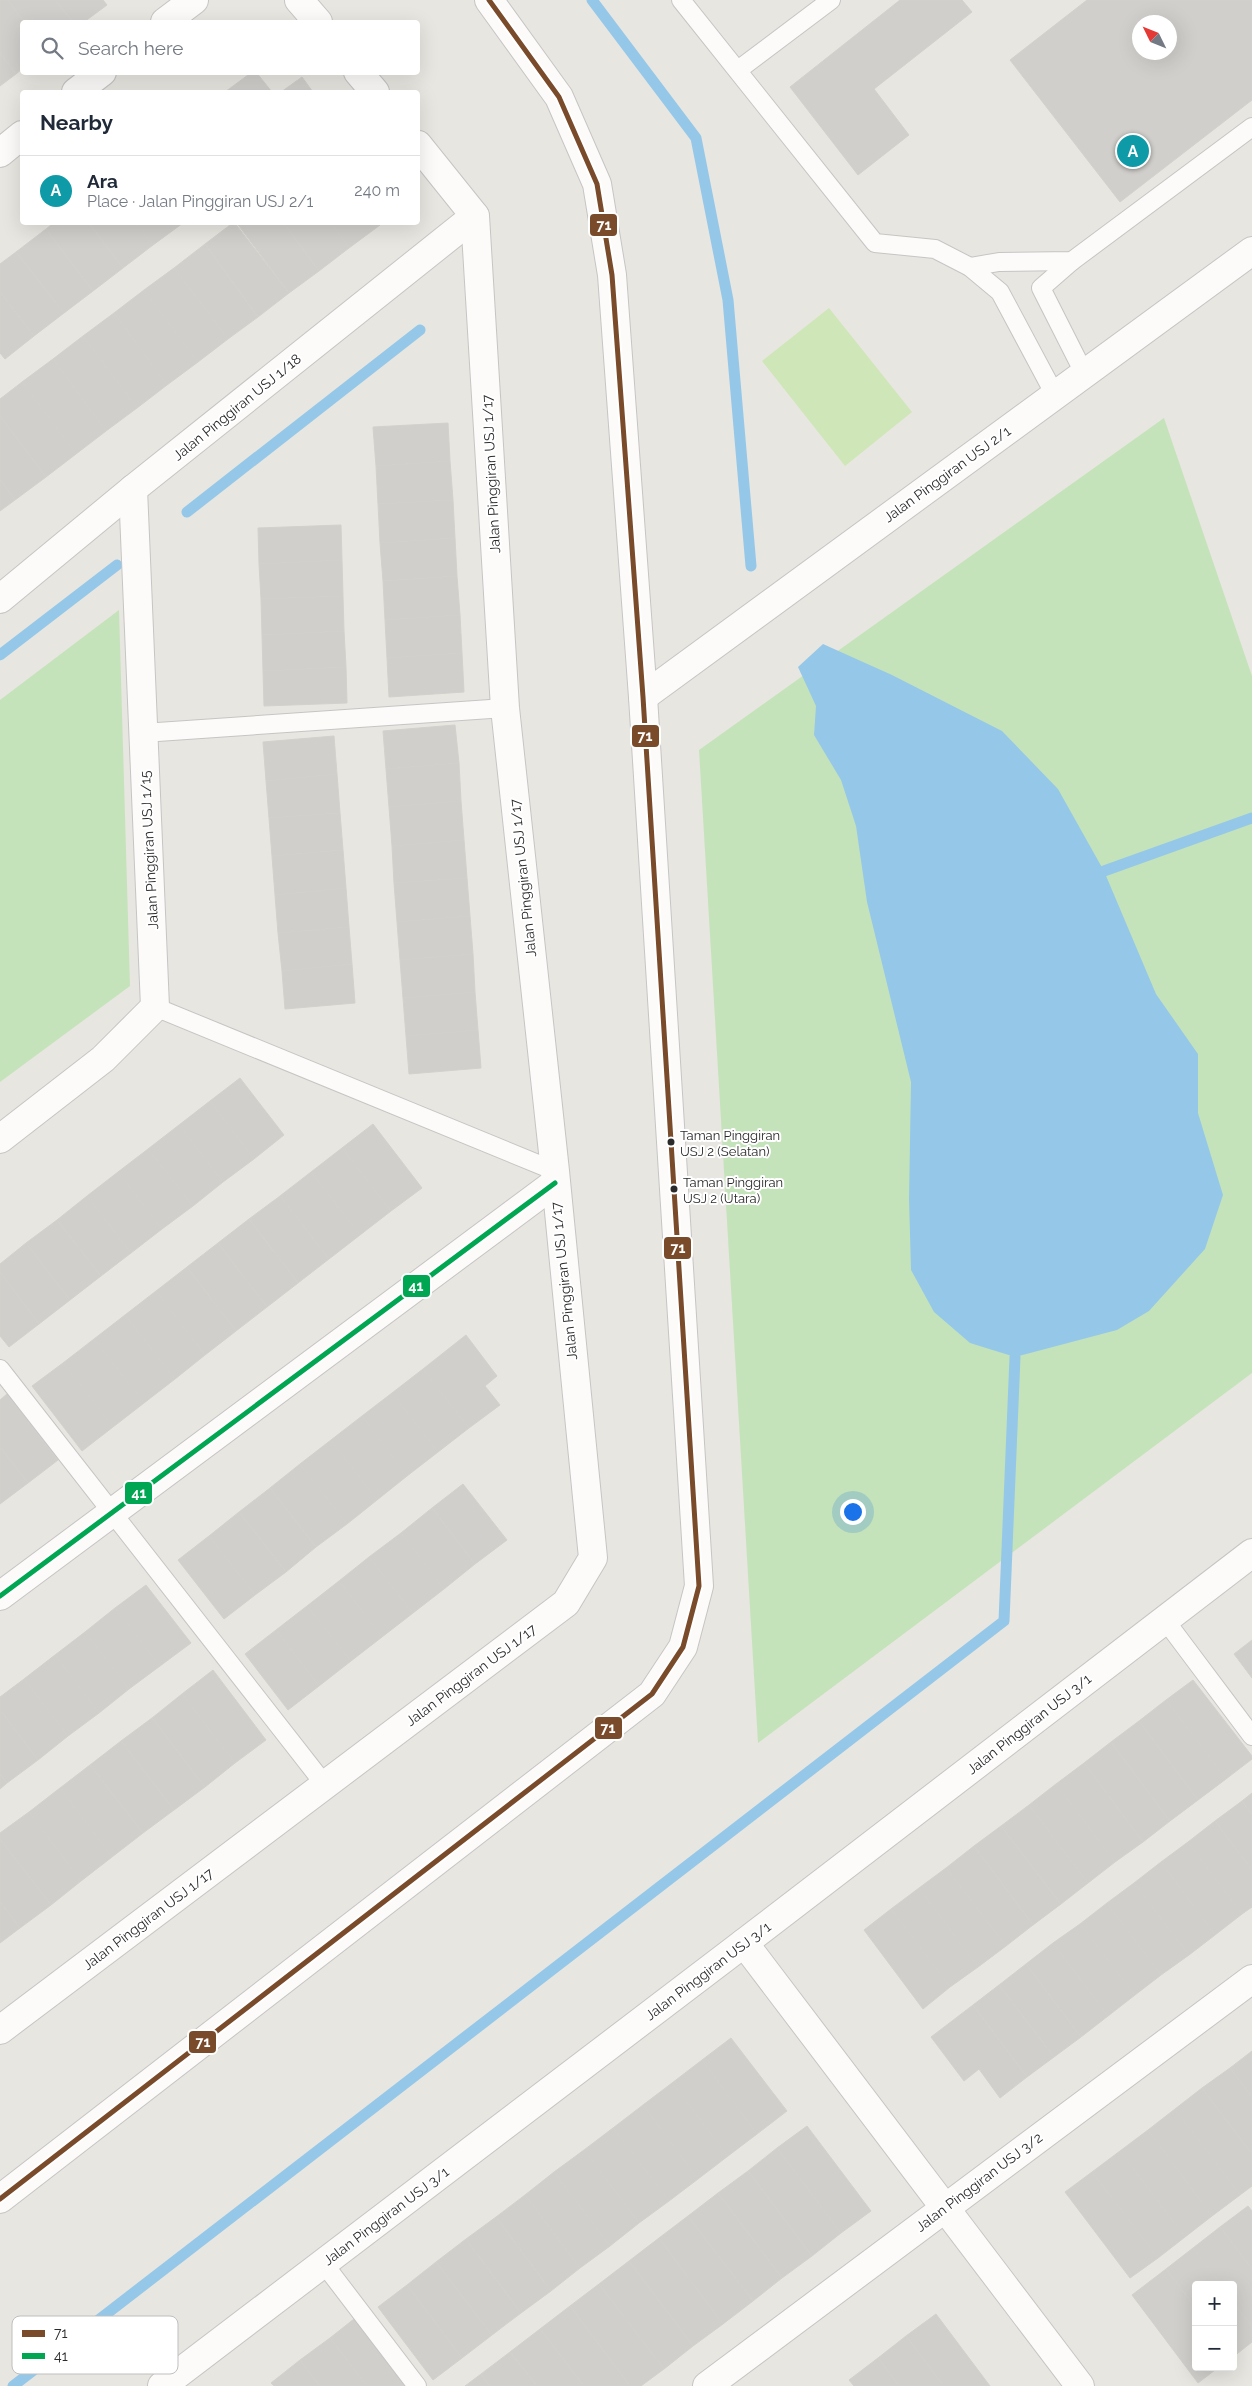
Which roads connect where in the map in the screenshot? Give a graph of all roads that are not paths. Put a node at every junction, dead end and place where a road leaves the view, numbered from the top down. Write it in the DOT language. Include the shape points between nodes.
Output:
graph roads {
  1 [pos="194,0"];
  2 [pos="300,0"];
  3 [pos="490,0"];
  4 [pos="681,0"];
  5 [pos="831,0"];
  6 [pos="168,20"];
  7 [pos="316,20"];
  8 [pos="738,70"];
  9 [pos="98,75"];
  10 [pos="361,75"];
  11 [pos="79,90"];
  12 [pos="373,90"];
  13 [pos="1252,127"];
  14 [pos="20,137"];
  15 [pos="420,147"];
  16 [pos="0,153"];
  17 [pos="475,216"];
  18 [pos="1252,251"];
  19 [pos="1072,261"];
  20 [pos="970,267"];
  21 [pos="1084,373"];
  22 [pos="1055,395"];
  23 [pos="133,489"];
  24 [pos="0,599"];
  25 [pos="643,697"];
  26 [pos="505,708"];
  27 [pos="143,733"];
  28 [pos="155,1007"];
  29 [pos="0,1139"];
  30 [pos="555,1177"];
  31 [pos="0,1369"];
  32 [pos="112,1513"];
  33 [pos="1252,1552"];
  34 [pos="0,1596"];
  35 [pos="1165,1620"];
  36 [pos="1252,1736"];
  37 [pos="325,1785"];
  38 [pos="744,1943"];
  39 [pos="1252,1978"];
  40 [pos="0,2030"];
  41 [pos="0,2199"];
  42 [pos="945,2208"];
  43 [pos="324,2264"];
  44 [pos="178,2374"];
  45 [pos="178,2374"];
  46 [pos="162,2386"];
  47 [pos="417,2386"];
  48 [pos="707,2386"];
  49 [pos="1080,2386"];
  1 -- 6 [label="street"];
  2 -- 7 [label="street"];
  3 -- 25 [label="street" via="559,97 597,184 612,275"];
  4 -- 8 [label="lane"];
  5 -- 8 [label="lane"];
  8 -- 20 [label="lane" via="875,243 935,249"];
  9 -- 11 [label="street"];
  10 -- 12 [label="street"];
  13 -- 19 [label="lane"];
  14 -- 16 [label="street"];
  15 -- 17 [label="street"];
  17 -- 23 [label="street, Jalan Pinggiran USJ 1/18"];
  17 -- 26 [label="street, Jalan Pinggiran USJ 1/17"];
  18 -- 21 [label="street, Jalan Pinggiran USJ 2/1"];
  19 -- 20 [label="lane" via="999,262"];
  19 -- 21 [label="lane" via="1040,288"];
  20 -- 22 [label="lane" via="1000,292"];
  21 -- 22 [label="street, Jalan Pinggiran USJ 2/1"];
  22 -- 25 [label="street, Jalan Pinggiran USJ 2/1"];
  23 -- 24 [label="street, Jalan Pinggiran USJ 1/18"];
  23 -- 27 [label="street, Jalan Pinggiran USJ 1/15"];
  25 -- 41 [label="street" via="699,1586 683,1647 652,1694"];
  26 -- 27 [label="lane"];
  26 -- 30 [label="street, Jalan Pinggiran USJ 1/17"];
  27 -- 28 [label="street, Jalan Pinggiran USJ 1/15"];
  28 -- 29 [label="street" via="103,1059"];
  28 -- 30 [label="lane"];
  30 -- 32 [label="street"];
  30 -- 37 [label="street, Jalan Pinggiran USJ 1/17" via="592,1558 566,1603"];
  31 -- 32 [label="lane"];
  32 -- 34 [label="street"];
  32 -- 37 [label="lane"];
  33 -- 35 [label="street, Jalan Pinggiran USJ 3/1"];
  35 -- 36 [label="lane"];
  35 -- 38 [label="street, Jalan Pinggiran USJ 3/1"];
  37 -- 40 [label="street, Jalan Pinggiran USJ 1/17"];
  38 -- 42 [label="street"];
  38 -- 43 [label="street, Jalan Pinggiran USJ 3/1"];
  39 -- 42 [label="street, Jalan Pinggiran USJ 3/2"];
  42 -- 48 [label="street, Jalan Pinggiran USJ 3/2"];
  42 -- 49 [label="street"];
  43 -- 45 [label="street, Jalan Pinggiran USJ 3/1"];
  43 -- 47 [label="lane"];
  44 -- 46 [label="street, Jalan Pinggiran USJ 3/1"];
}
